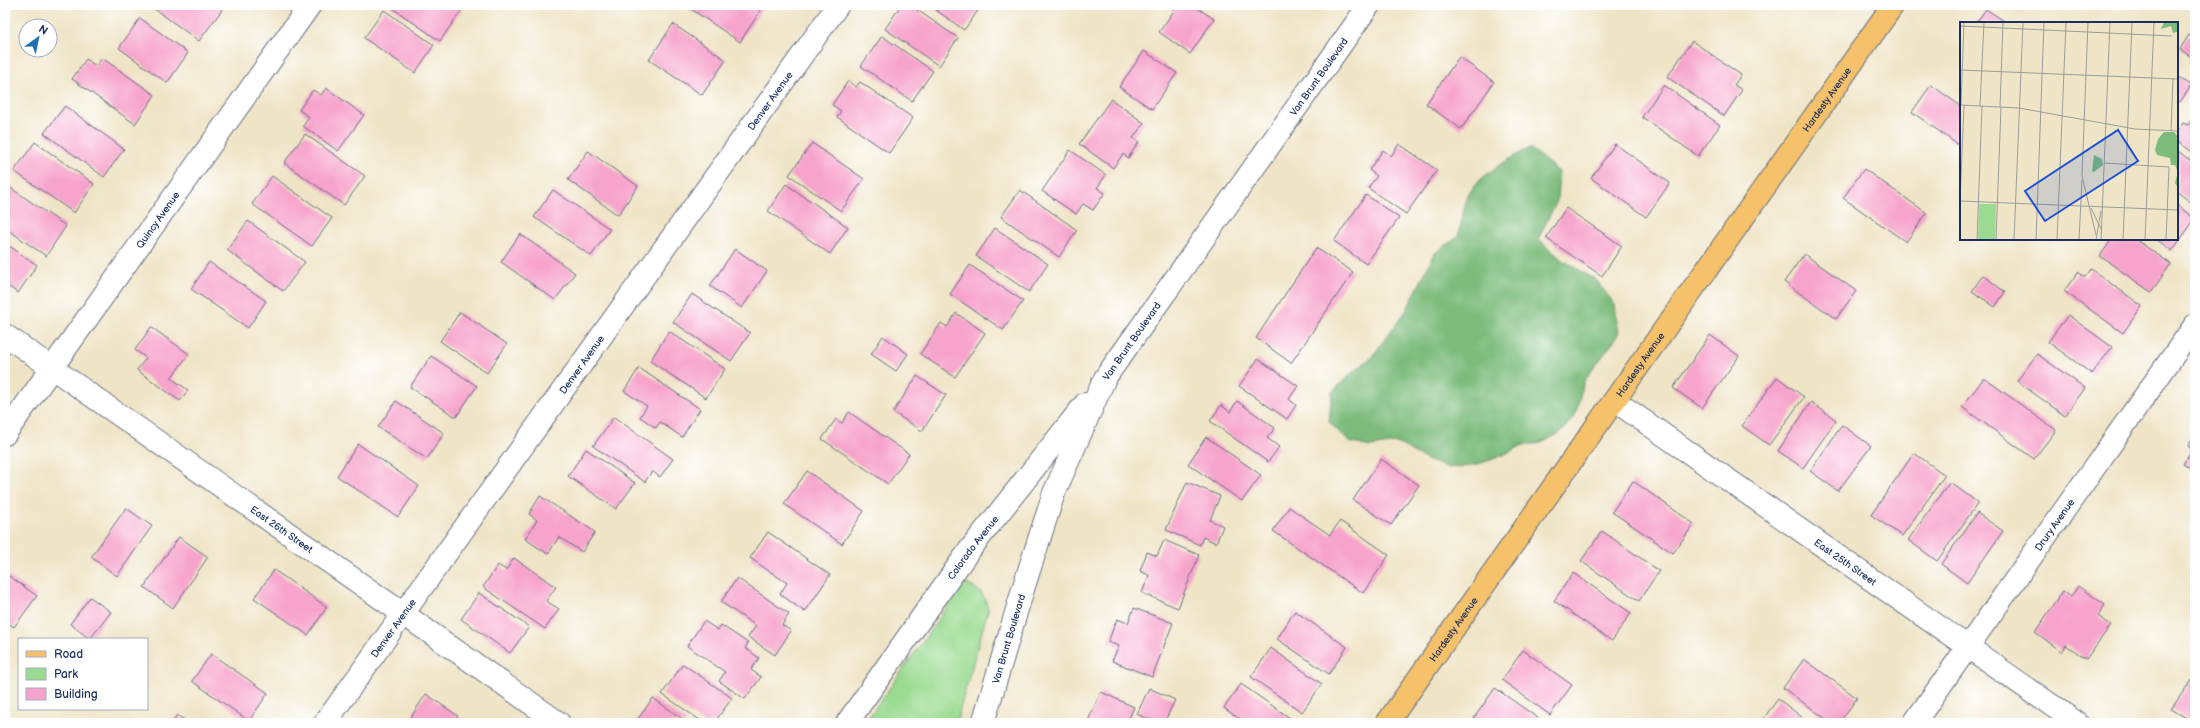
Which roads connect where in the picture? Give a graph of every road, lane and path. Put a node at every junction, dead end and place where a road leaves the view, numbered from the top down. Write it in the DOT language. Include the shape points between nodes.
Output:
graph roads {
  1 [pos="310,5"];
  2 [pos="838,5"];
  3 [pos="1369,5"];
  4 [pos="1893,5"];
  5 [pos="2195,326"];
  6 [pos="5,335"];
  7 [pos="51,368"];
  8 [pos="1105,378"];
  9 [pos="1615,401"];
  10 [pos="5,434"];
  11 [pos="401,614"];
  12 [pos="1968,648"];
  13 [pos="325,723"];
  14 [pos="559,723"];
  15 [pos="847,723"];
  16 [pos="983,723"];
  17 [pos="1387,723"];
  18 [pos="1914,723"];
  19 [pos="2077,723"];
  1 -- 7 [label="street, Quincy Avenue"];
  2 -- 11 [label="street, Denver Avenue"];
  3 -- 8 [label="street, Van Brunt Boulevard"];
  4 -- 9 [label="main road, Hardesty Avenue"];
  5 -- 12 [label="street, Drury Avenue"];
  6 -- 7 [label="street, East 26th Street"];
  7 -- 10 [label="street, Quincy Avenue"];
  7 -- 11 [label="street, East 26th Street"];
  8 -- 15 [label="street, Colorado Avenue" via="968,552"];
  8 -- 16 [label="street, Van Brunt Boulevard" via="1054,493"];
  9 -- 12 [label="street, East 25th Street"];
  9 -- 17 [label="main road, Hardesty Avenue"];
  11 -- 13 [label="street, Denver Avenue"];
  11 -- 14 [label="street, East 26th Street"];
  12 -- 18 [label="street, Drury Avenue"];
  12 -- 19 [label="street, East 25th Street"];
}
